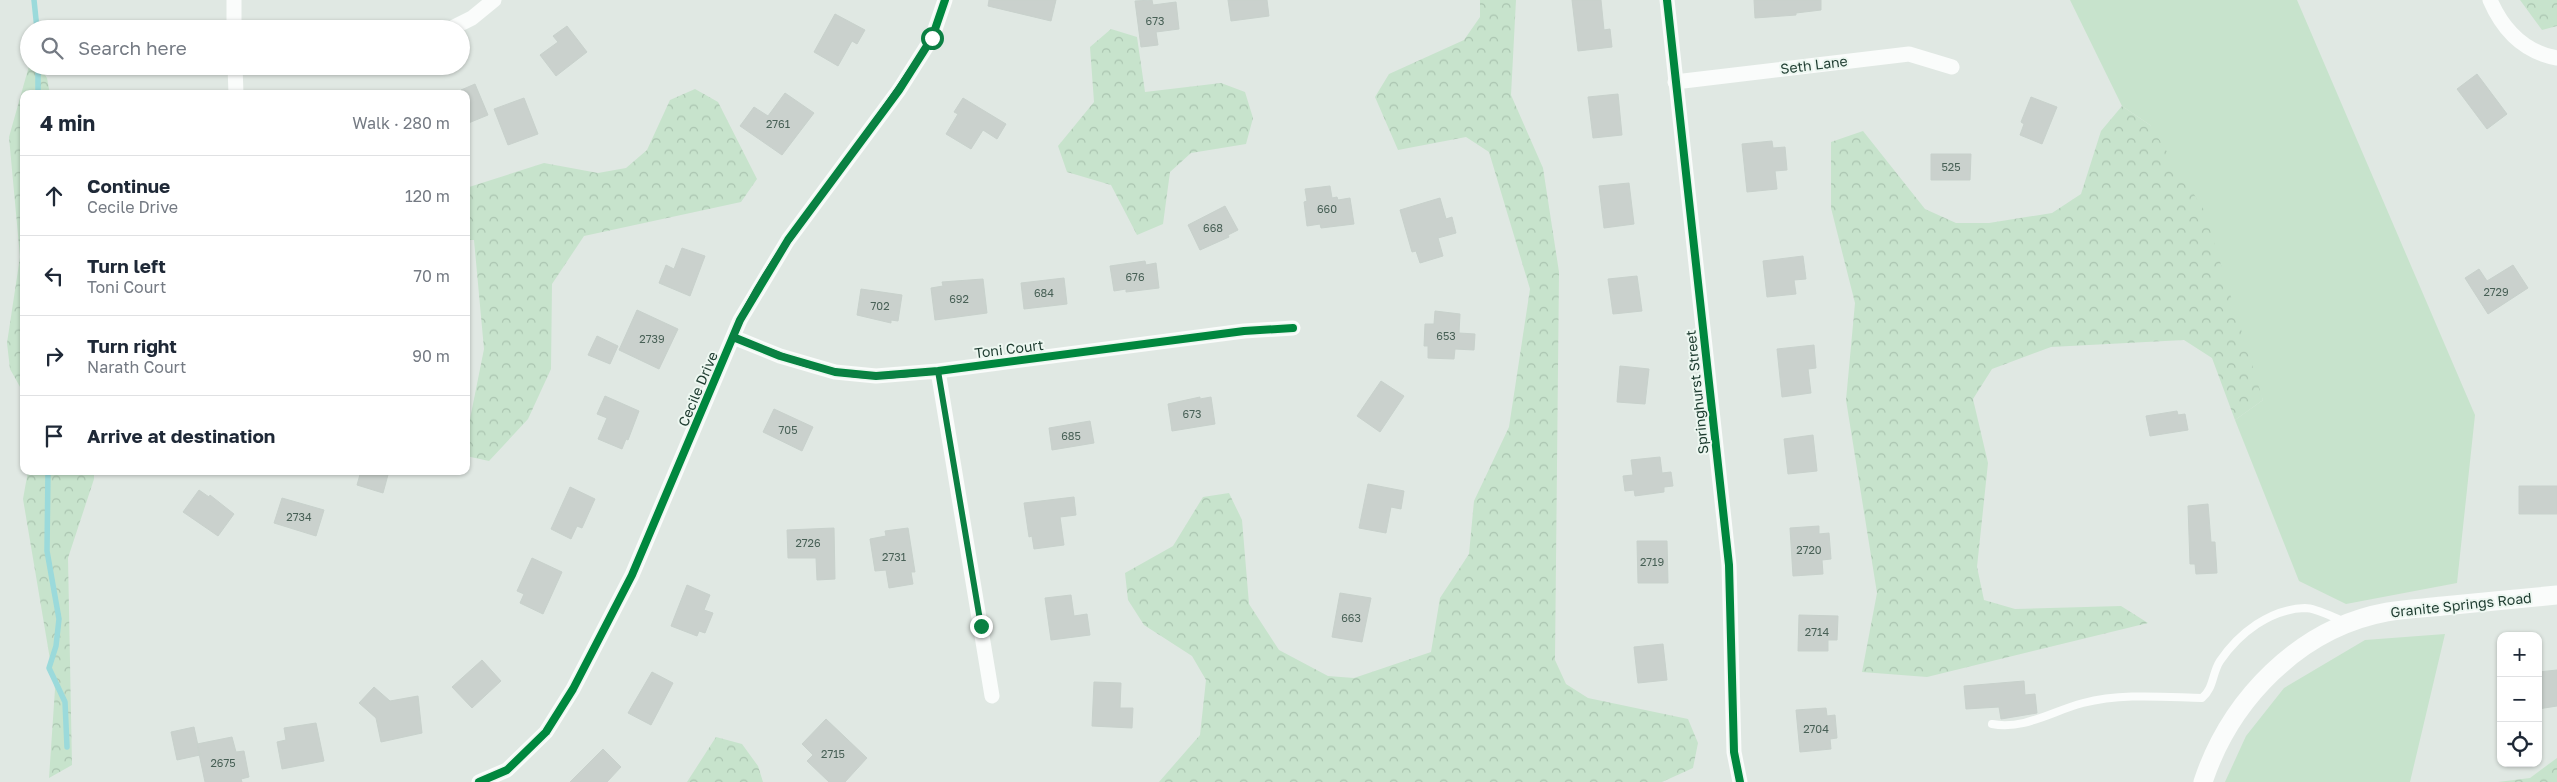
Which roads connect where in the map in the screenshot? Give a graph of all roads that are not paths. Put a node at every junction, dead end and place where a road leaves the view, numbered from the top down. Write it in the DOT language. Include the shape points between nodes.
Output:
graph roads {
  1 [pos="234,0"];
  2 [pos="494,0"];
  3 [pos="945,0"];
  4 [pos="1667,0"];
  5 [pos="2490,0"];
  6 [pos="234,20"];
  7 [pos="468,20"];
  8 [pos="2557,58"];
  9 [pos="1952,67"];
  10 [pos="235,75"];
  11 [pos="1675,82"];
  12 [pos="236,90"];
  13 [pos="1293,328"];
  14 [pos="733,337"];
  15 [pos="938,371"];
  16 [pos="2557,595"];
  17 [pos="2349,624"];
  18 [pos="992,696"];
  19 [pos="1992,724"];
  20 [pos="478,782"];
  21 [pos="1740,782"];
  22 [pos="2203,782"];
  1 -- 6 [label="street"];
  2 -- 7 [label="street"];
  3 -- 14 [label="street, Cecile Drive" via="932,38 900,90 788,240"];
  4 -- 11 [label="street, Springhurst Street"];
  5 -- 8 [label="street" via="2495,13 2515,39 2529,49"];
  9 -- 11 [label="street, Seth Lane" via="1909,54"];
  10 -- 12 [label="street"];
  11 -- 21 [label="street, Springhurst Street" via="1729,565 1734,752"];
  13 -- 15 [label="street, Toni Court" via="1244,331"];
  14 -- 15 [label="street, Toni Court" via="780,356 835,372 876,376"];
  14 -- 20 [label="street, Cecile Drive" via="632,575 573,689 546,732 507,770"];
  15 -- 18 [label="street"];
  16 -- 17 [label="street, Granite Springs Road" via="2386,612"];
  17 -- 19 [label="lane" via="2307,608 2280,612 2241,634 2219,663 2209,691 2202,698 2126,696 2083,703 2038,720 2007,727"];
  17 -- 22 [label="street, Granite Springs Road" via="2312,641 2272,670 2233,719 2212,753"];
}
